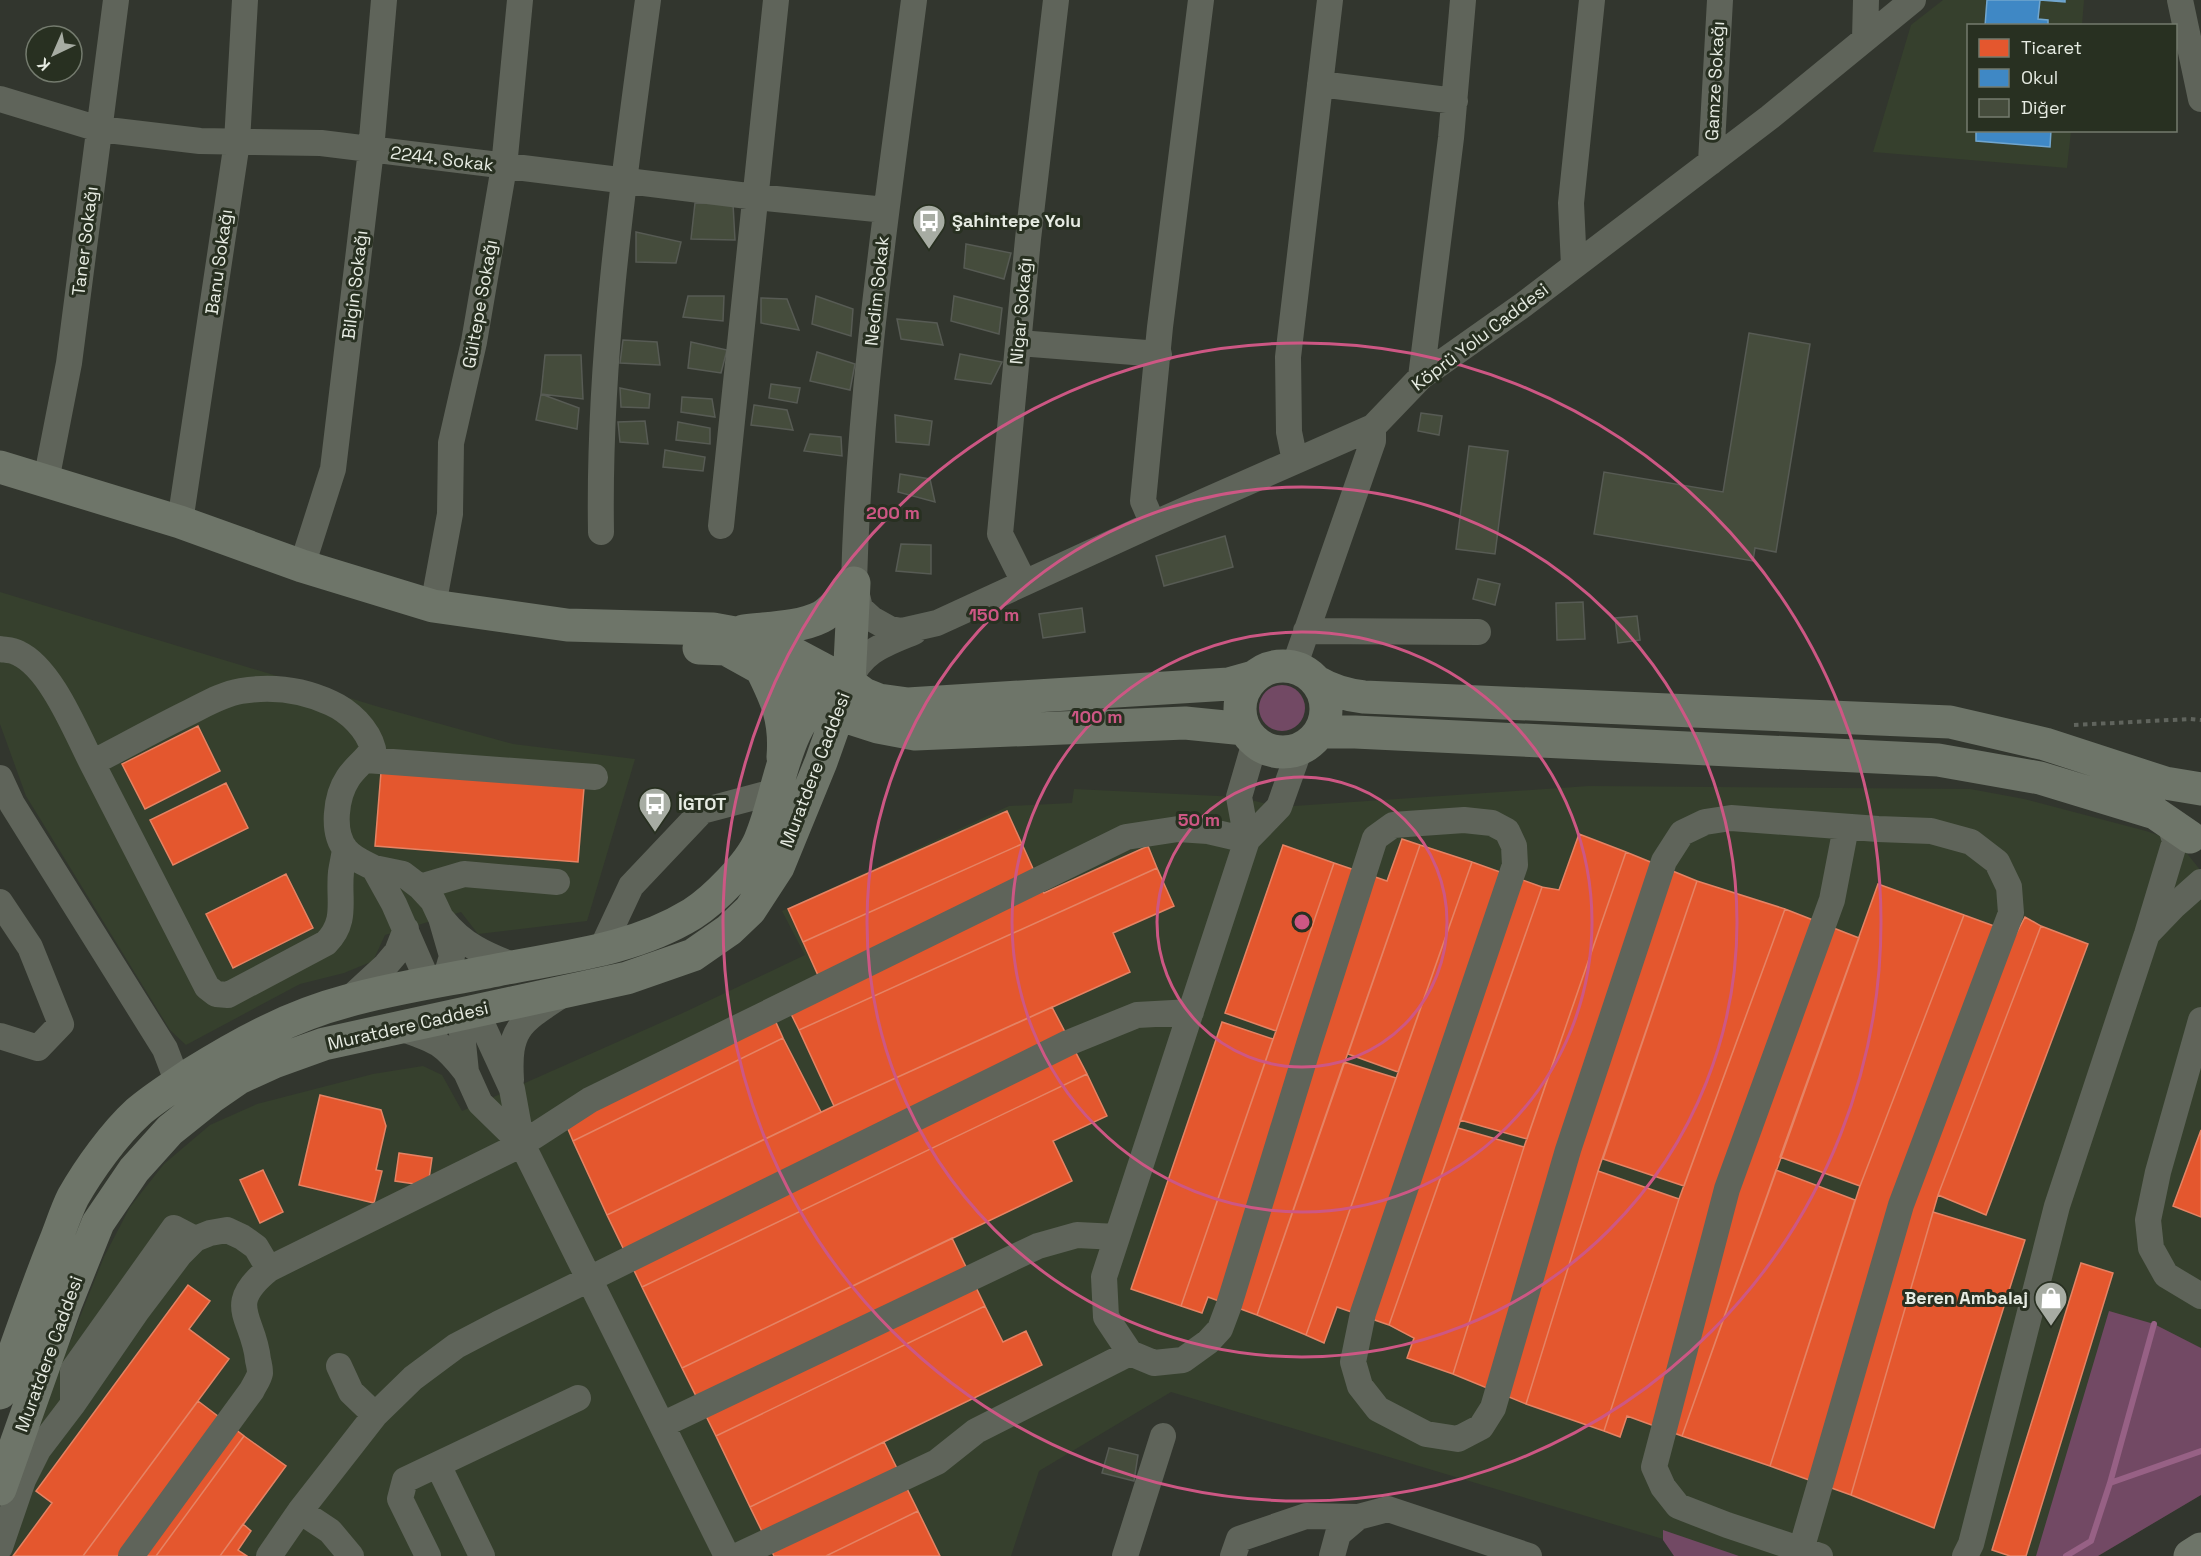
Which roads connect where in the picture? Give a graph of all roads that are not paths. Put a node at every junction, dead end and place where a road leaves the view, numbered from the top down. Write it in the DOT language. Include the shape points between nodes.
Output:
graph roads {
  1 [pos="116,0"];
  2 [pos="245,0"];
  3 [pos="384,0"];
  4 [pos="520,0"];
  5 [pos="648,0"];
  6 [pos="776,0"];
  7 [pos="914,0"];
  8 [pos="1056,0"];
  9 [pos="1201,0"];
  10 [pos="1330,0"];
  11 [pos="1463,0"];
  12 [pos="1592,0"];
  13 [pos="1720,0"];
  14 [pos="1866,0"];
  15 [pos="1913,0"];
  16 [pos="2180,0"];
  17 [pos="1865,39"];
  18 [pos="1320,84"];
  19 [pos="0,99"];
  20 [pos="2201,99"];
  21 [pos="1455,101"];
  22 [pos="99,129"];
  23 [pos="237,142"];
  24 [pos="371,150"];
  25 [pos="1710,162"];
  26 [pos="504,167"];
  27 [pos="623,180"];
  28 [pos="756,197"];
  29 [pos="886,210"];
  30 [pos="1574,266"];
  31 [pos="1019,343"];
  32 [pos="1159,354"];
  33 [pos="1421,377"];
  34 [pos="1373,427"];
  35 [pos="1295,461"];
  36 [pos="0,467"];
  37 [pos="45,481"];
  38 [pos="0,484"];
  39 [pos="180,522"];
  40 [pos="1153,524"];
  41 [pos="722,526"];
  42 [pos="601,532"];
  43 [pos="302,566"];
  44 [pos="1024,582"];
  45 [pos="854,584"];
  46 [pos="433,606"];
  47 [pos="937,623"];
  48 [pos="1306,631"];
  49 [pos="1478,632"];
  50 [pos="734,633"];
  51 [pos="0,649"];
  52 [pos="761,668"];
  53 [pos="1305,674"];
  54 [pos="1254,677"];
  55 [pos="834,698"];
  56 [pos="915,734"];
  57 [pos="1250,735"];
  58 [pos="1310,740"];
  59 [pos="366,760"];
  60 [pos="821,762"];
  61 [pos="92,763"];
  62 [pos="595,777"];
  63 [pos="780,777"];
  64 [pos="0,778"];
  65 [pos="2201,789"];
  66 [pos="2201,800"];
  67 [pos="2163,817"];
  68 [pos="1846,827"];
  69 [pos="1247,840"];
  70 [pos="2196,848"];
  71 [pos="345,849"];
  72 [pos="374,868"];
  73 [pos="557,882"];
  74 [pos="2201,882"];
  75 [pos="420,887"];
  76 [pos="0,902"];
  77 [pos="441,918"];
  78 [pos="406,929"];
  79 [pos="2147,934"];
  80 [pos="601,950"];
  81 [pos="515,966"];
  82 [pos="435,983"];
  83 [pos="568,991"];
  84 [pos="347,1000"];
  85 [pos="468,1012"];
  86 [pos="1191,1012"];
  87 [pos="2201,1020"];
  88 [pos="397,1028"];
  89 [pos="0,1036"];
  90 [pos="466,1072"];
  91 [pos="178,1083"];
  92 [pos="512,1089"];
  93 [pos="522,1144"];
  94 [pos="1117,1237"];
  95 [pos="269,1269"];
  96 [pos="589,1279"];
  97 [pos="2201,1296"];
  98 [pos="1130,1353"];
  99 [pos="339,1366"];
  100 [pos="0,1393"];
  101 [pos="578,1398"];
  102 [pos="375,1415"];
  103 [pos="662,1425"];
  104 [pos="1163,1436"];
  105 [pos="438,1465"];
  106 [pos="0,1489"];
  107 [pos="300,1511"];
  108 [pos="1358,1517"];
  109 [pos="0,1547"];
  110 [pos="2201,1549"];
  111 [pos="1811,1553"];
  112 [pos="131,1556"];
  113 [pos="269,1556"];
  114 [pos="351,1556"];
  115 [pos="428,1556"];
  116 [pos="482,1556"];
  117 [pos="727,1556"];
  118 [pos="737,1556"];
  119 [pos="1125,1556"];
  120 [pos="1233,1556"];
  121 [pos="1332,1556"];
  122 [pos="1529,1556"];
  123 [pos="1965,1556"];
  124 [pos="2190,1556"];
  1 -- 22 [label="street, Taner Sokağı"];
  2 -- 23 [label="street, Banu Sokağı"];
  3 -- 24 [label="street, Bilgin Sokağı"];
  4 -- 26 [label="street, Gültepe Sokağı"];
  5 -- 27 [label="street"];
  6 -- 28 [label="street"];
  7 -- 29 [label="street, Nedim Sokak"];
  8 -- 31 [label="street, Nigar Sokağı"];
  9 -- 32 [label="street"];
  10 -- 18 [label="street"];
  11 -- 21 [label="street"];
  12 -- 30 [label="street" via="1571,203"];
  13 -- 25 [label="street, Gamze Sokağı"];
  14 -- 17 [label="street"];
  15 -- 17 [label="street, Köprü Yolu Caddesi"];
  16 -- 20 [label="street"];
  17 -- 25 [label="street, Köprü Yolu Caddesi"];
  18 -- 21 [label="street"];
  18 -- 35 [label="street" via="1288,357 1289,432"];
  19 -- 22 [label="street, 2244. Sokak"];
  21 -- 33 [label="street"];
  22 -- 23 [label="street, 2244. Sokak"];
  22 -- 37 [label="street, Taner Sokağı" via="69,363"];
  23 -- 24 [label="street, 2244. Sokak" via="321,143"];
  23 -- 39 [label="street, Banu Sokağı"];
  24 -- 26 [label="street, 2244. Sokak"];
  24 -- 43 [label="street, Bilgin Sokağı" via="333,469"];
  25 -- 30 [label="street, Köprü Yolu Caddesi"];
  26 -- 27 [label="street, 2244. Sokak"];
  26 -- 46 [label="street, Gültepe Sokağı" via="452,443 450,514"];
  27 -- 28 [label="street, 2244. Sokak"];
  27 -- 42 [label="street" via="607,342"];
  28 -- 29 [label="street, 2244. Sokak"];
  28 -- 41 [label="street"];
  29 -- 45 [label="street, Nedim Sokak" via="867,382"];
  30 -- 33 [label="street, Köprü Yolu Caddesi"];
  31 -- 32 [label="street"];
  31 -- 44 [label="street, Nigar Sokağı" via="1000,534"];
  32 -- 40 [label="street" via="1143,501"];
  33 -- 34 [label="street, Köprü Yolu Caddesi"];
  34 -- 35 [label="street, Köprü Yolu Caddesi"];
  34 -- 48 [label="street" via="1373,441"];
  35 -- 40 [label="street, Köprü Yolu Caddesi"];
  36 -- 37 [label="main road"];
  37 -- 39 [label="main road"];
  38 -- 52 [label="main road" via="430,620 579,639 726,649"];
  39 -- 43 [label="main road"];
  40 -- 44 [label="street, Köprü Yolu Caddesi"];
  43 -- 46 [label="main road"];
  44 -- 47 [label="street, Köprü Yolu Caddesi"];
  45 -- 47 [label="street, Köprü Yolu Caddesi" via="860,608 890,629 902,631"];
  45 -- 50 [label="main road" via="822,617"];
  45 -- 55 [label="main road"];
  46 -- 50 [label="main road" via="567,625"];
  47 -- 55 [label="street" via="886,643 861,659"];
  48 -- 49 [label="street"];
  48 -- 53 [label="street"];
  50 -- 55 [label="main road" via="757,637 787,650"];
  51 -- 61 [label="street" via="19,653 39,669 55,691"];
  52 -- 55 [label="main road"];
  52 -- 63 [label="main road" via="785,734"];
  53 -- 54 [label="main road" via="1280,666"];
  53 -- 58 [label="main road" via="1324,695 1326,709 1324,723"];
  53 -- 65 [label="main road" via="1328,689 1364,697 1950,722 2045,744 2164,783"];
  54 -- 55 [label="main road" via="1229,684 908,704 864,694"];
  54 -- 57 [label="main road" via="1245,688 1240,715"];
  55 -- 56 [label="main road" via="878,727"];
  55 -- 60 [label="main road, Muratdere Caddesi"];
  55 -- 63 [label="main road, Muratdere Caddesi" via="792,738"];
  56 -- 57 [label="main road" via="1185,723"];
  56 -- 60 [label="main road" via="861,738 840,746"];
  57 -- 58 [label="main road" via="1265,748 1279,752"];
  57 -- 69 [label="street" via="1239,797"];
  58 -- 67 [label="main road" via="1367,732 1938,760 2040,778"];
  58 -- 69 [label="street" via="1279,807"];
  59 -- 61 [label="street" via="373,749 370,738 338,706 315,695 265,688 216,699"];
  59 -- 62 [label="street"];
  59 -- 71 [label="street" via="349,777 339,796 336,813"];
  60 -- 83 [label="main road, Muratdere Caddesi" via="778,867 750,909 729,930 693,955 627,978"];
  61 -- 71 [label="street" via="207,987 216,994 228,995 326,944 334,936 341,916"];
  63 -- 80 [label="street" via="702,811 631,886"];
  63 -- 80 [label="main road, Muratdere Caddesi" via="759,843 717,894 695,912 657,933"];
  64 -- 91 [label="street" via="12,804 165,1049"];
  66 -- 70 [label="main road" via="2189,829"];
  67 -- 70 [label="main road"];
  67 -- 79 [label="street" via="2175,841"];
  68 -- 98 [label="street" via="1731,818 1705,822 1682,833 1664,861 1568,1150 1493,1408 1481,1427 1458,1439 1426,1434 1378,1409 1360,1386 1353,1362 1363,1313 1515,865 1514,846 1508,831 1492,823 1464,820 1393,825 1375,838 1220,1329 1183,1360 1154,1363"];
  68 -- 111 [label="street" via="1832,900 1727,1189 1654,1467 1678,1506"];
  68 -- 111 [label="street" via="1931,831 1971,842 1997,862 2009,887 2011,914 1901,1206"];
  69 -- 86 [label="street"];
  69 -- 93 [label="street" via="1178,829 1126,837 590,1100"];
  71 -- 72 [label="street"];
  72 -- 75 [label="street" via="403,874"];
  72 -- 78 [label="street"];
  73 -- 75 [label="street" via="464,874"];
  74 -- 79 [label="street"];
  75 -- 77 [label="street"];
  76 -- 89 [label="street" via="30,947 61,1024 38,1048"];
  77 -- 81 [label="street" via="469,946"];
  77 -- 82 [label="street" via="452,956 448,970"];
  78 -- 82 [label="street"];
  78 -- 84 [label="street" via="397,952"];
  79 -- 123 [label="street" via="2057,1206"];
  80 -- 81 [label="main road, Muratdere Caddesi"];
  81 -- 82 [label="main road, Muratdere Caddesi"];
  81 -- 85 [label="main road"];
  82 -- 84 [label="main road, Muratdere Caddesi"];
  82 -- 88 [label="main road"];
  83 -- 85 [label="main road, Muratdere Caddesi"];
  83 -- 92 [label="street" via="520,1026 510,1056"];
  84 -- 91 [label="main road, Muratdere Caddesi" via="278,1024"];
  85 -- 88 [label="main road, Muratdere Caddesi"];
  85 -- 90 [label="street"];
  85 -- 92 [label="street"];
  86 -- 94 [label="street"];
  86 -- 96 [label="street" via="1137,1015 1068,1043"];
  87 -- 97 [label="street" via="2148,1220 2151,1248 2166,1275"];
  88 -- 90 [label="street" via="438,1042"];
  88 -- 106 [label="main road, Muratdere Caddesi" via="324,1044 239,1078 170,1130 134,1170 98,1222"];
  90 -- 93 [label="street" via="480,1102"];
  91 -- 100 [label="main road, Muratdere Caddesi" via="138,1112 108,1145 73,1198"];
  92 -- 93 [label="street"];
  93 -- 95 [label="street"];
  93 -- 96 [label="street"];
  94 -- 98 [label="street" via="1104,1277 1106,1317"];
  94 -- 103 [label="street" via="1077,1235 1038,1246"];
  95 -- 109 [label="street" via="256,1247 227,1230 195,1239 180,1254 38,1450 23,1480"];
  95 -- 112 [label="street" via="252,1282 244,1301 260,1374"];
  96 -- 102 [label="street" via="456,1346 413,1378"];
  96 -- 103 [label="street"];
  98 -- 118 [label="street" via="976,1431 937,1462"];
  99 -- 102 [label="street" via="351,1392"];
  101 -- 105 [label="street"];
  102 -- 107 [label="street"];
  103 -- 117 [label="street"];
  104 -- 119 [label="street"];
  105 -- 115 [label="street" via="405,1480 400,1499"];
  105 -- 116 [label="street"];
  107 -- 113 [label="street"];
  107 -- 114 [label="street" via="330,1531"];
  108 -- 120 [label="street" via="1306,1516 1239,1539"];
  108 -- 121 [label="street" via="1338,1534"];
  108 -- 122 [label="street" via="1388,1509"];
  110 -- 124 [label="main road"];
}
